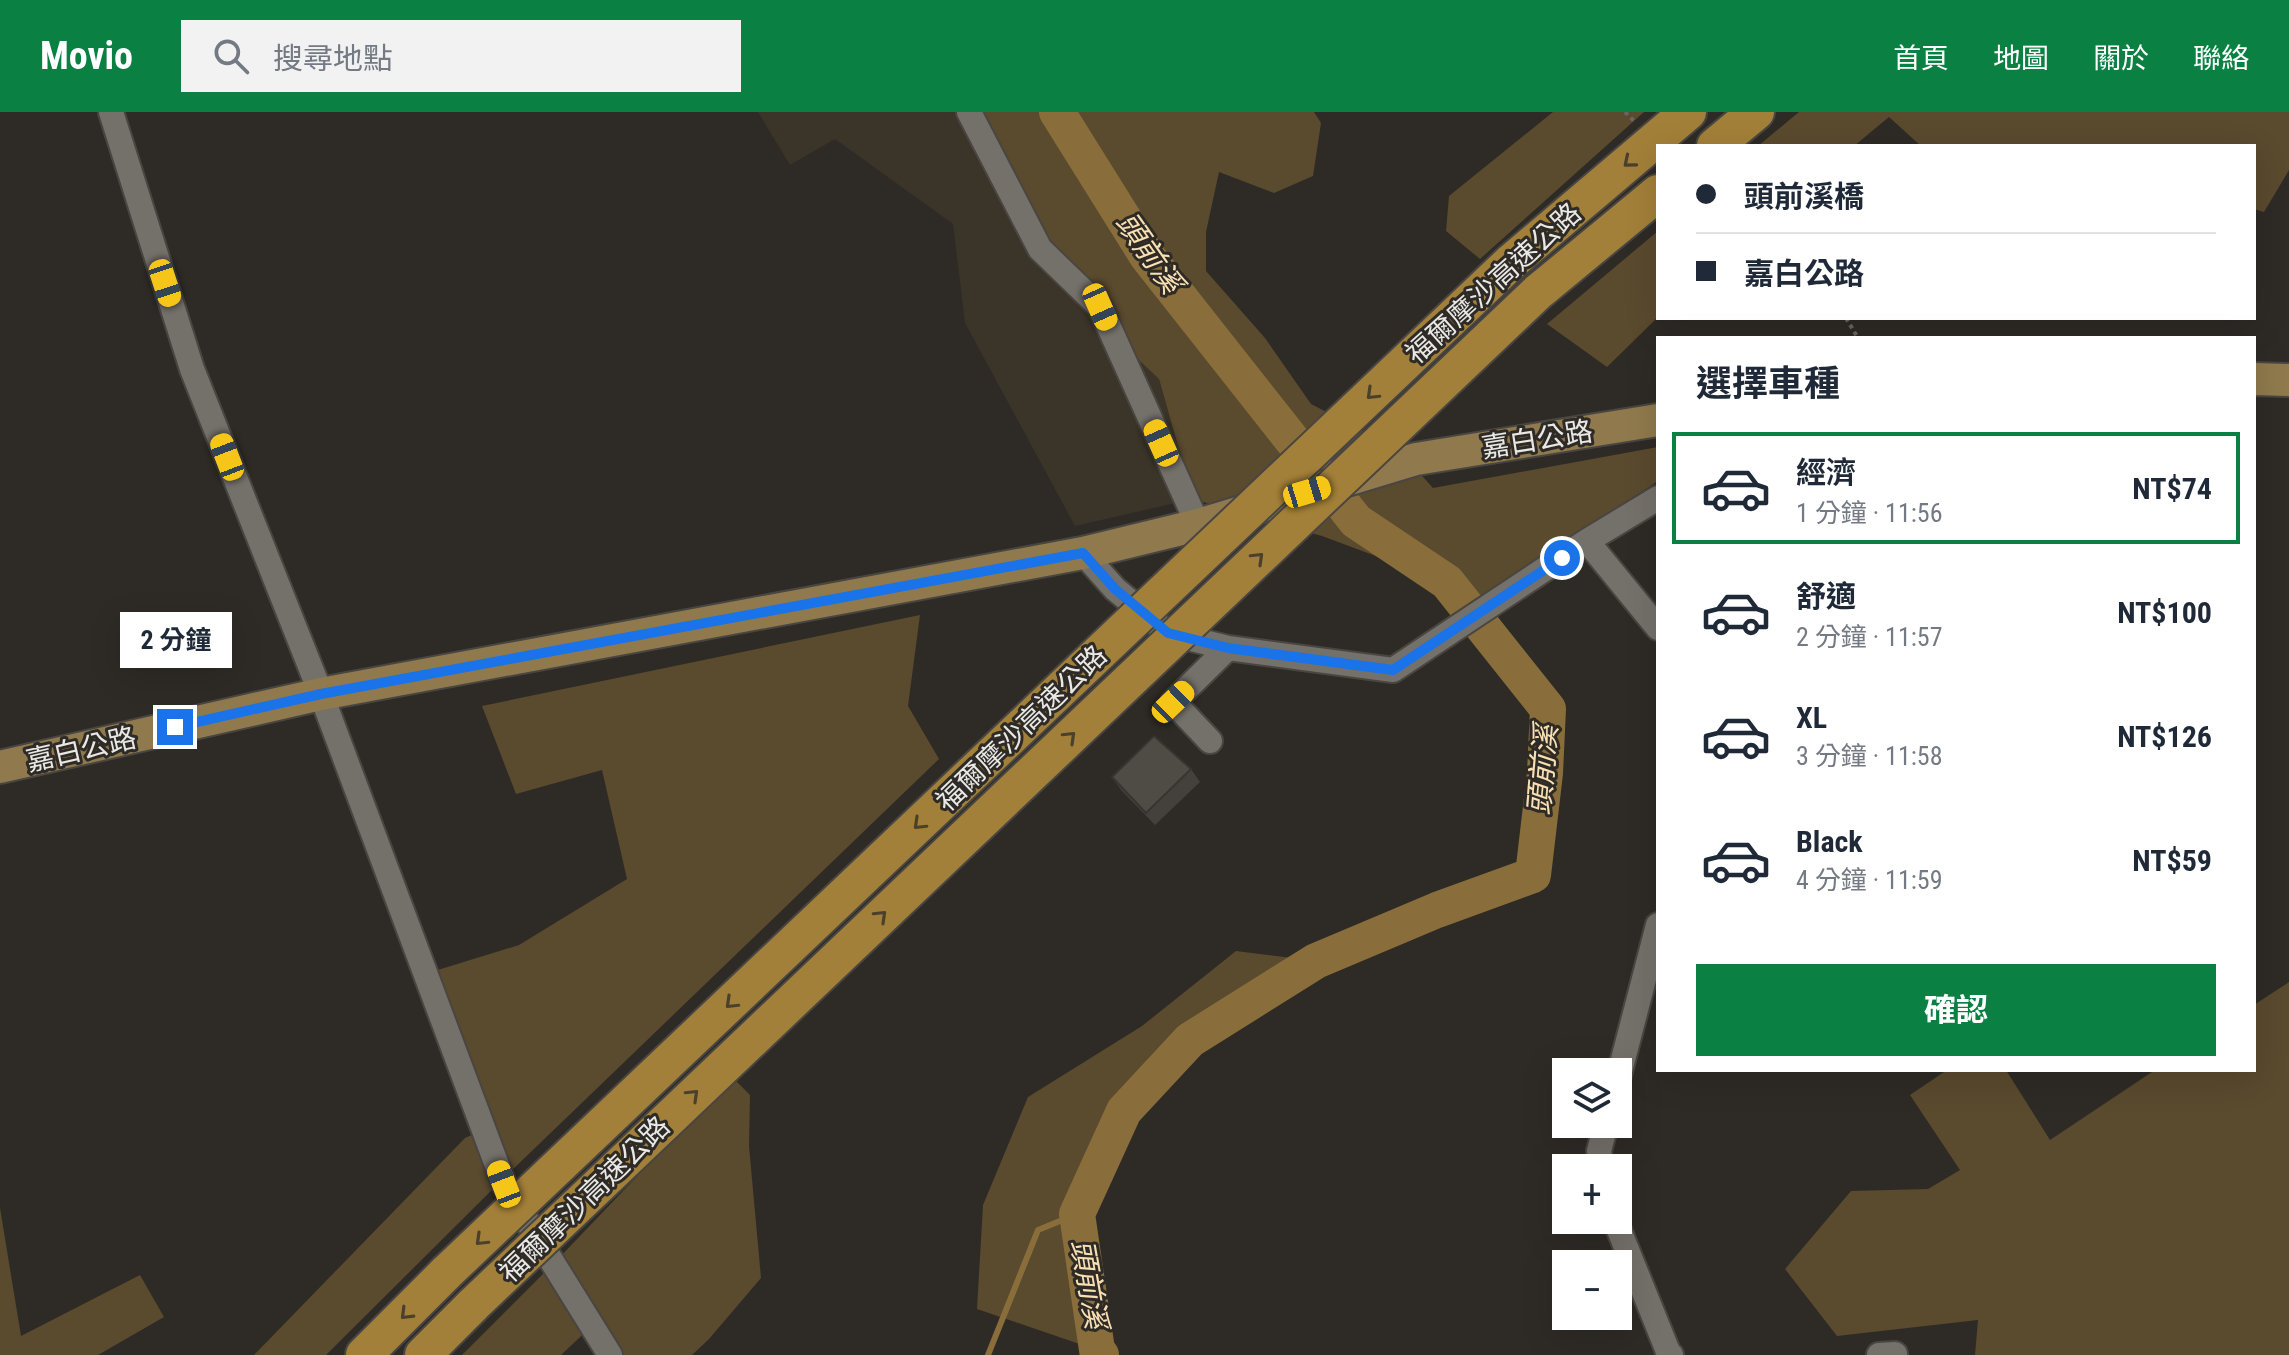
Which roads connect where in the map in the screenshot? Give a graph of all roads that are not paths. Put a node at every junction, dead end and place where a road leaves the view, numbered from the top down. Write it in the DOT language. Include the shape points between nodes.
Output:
graph roads {
  1 [pos="111,112"];
  2 [pos="969,112"];
  3 [pos="1688,112"];
  4 [pos="1756,112"];
  5 [pos="1717,144"];
  6 [pos="1656,195"];
  7 [pos="2256,379"];
  8 [pos="2289,380"];
  9 [pos="1656,420"];
  10 [pos="1656,499"];
  11 [pos="1198,525"];
  12 [pos="1587,541"];
  13 [pos="1083,553"];
  14 [pos="1656,626"];
  15 [pos="1228,648"];
  16 [pos="321,694"];
  17 [pos="1210,741"];
  18 [pos="0,767"];
  19 [pos="1656,933"];
  20 [pos="1623,1058"];
  21 [pos="1621,1234"];
  22 [pos="364,1355"];
  23 [pos="423,1355"];
  24 [pos="610,1355"];
  25 [pos="1671,1355"];
  1 -- 16 [label="street" via="192,369"];
  2 -- 11 [label="street" via="1040,249 1100,307"];
  3 -- 22 [label="highway, 福爾摩沙高速公路, one-way, bridge" via="1510,263"];
  4 -- 5 [label="highway"];
  23 -- 6 [label="highway, 福爾摩沙高速公路, one-way, bridge" via="1538,292"];
  7 -- 8 [label="main road"];
  9 -- 11 [label="main road, 嘉白公路, bridge" via="1416,459"];
  10 -- 12 [label="street"];
  11 -- 13 [label="main road, 嘉白公路"];
  12 -- 14 [label="street"];
  12 -- 15 [label="street" via="1393,670"];
  13 -- 15 [label="street" via="1115,589 1168,633"];
  13 -- 16 [label="main road, 嘉白公路"];
  15 -- 17 [label="street" via="1173,702"];
  16 -- 18 [label="main road, 嘉白公路"];
  16 -- 24 [label="street" via="504,1184"];
  19 -- 20 [label="street"];
  21 -- 25 [label="street"];
}
